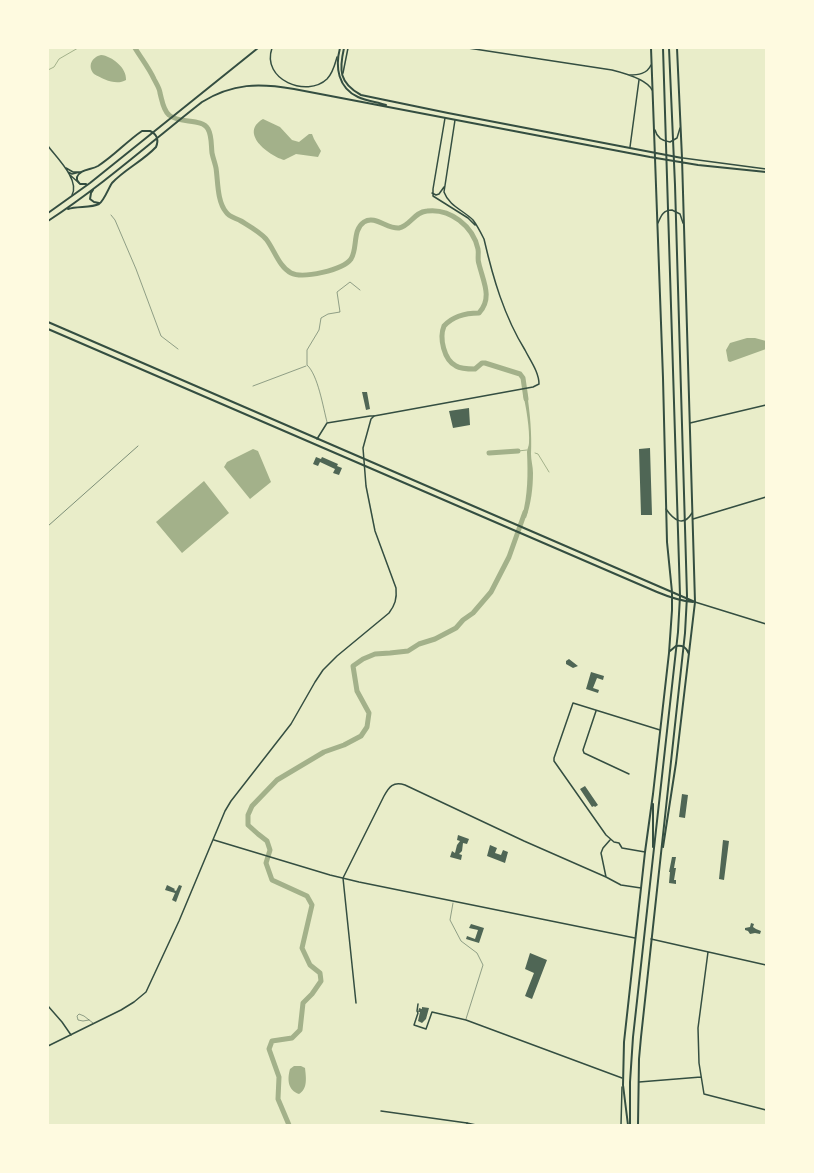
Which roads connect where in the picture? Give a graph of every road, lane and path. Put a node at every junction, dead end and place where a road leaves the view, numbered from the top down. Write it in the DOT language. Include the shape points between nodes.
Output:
graph roads {
  1 [pos="258,48"];
  2 [pos="272,48"];
  3 [pos="340,48"];
  4 [pos="344,48"];
  5 [pos="348,48"];
  6 [pos="468,48"];
  7 [pos="651,48"];
  8 [pos="663,48"];
  9 [pos="669,48"];
  10 [pos="677,48"];
  11 [pos="338,57"];
  12 [pos="651,64"];
  13 [pos="627,75"];
  14 [pos="342,76"];
  15 [pos="639,80"];
  16 [pos="652,92"];
  17 [pos="401,109"];
  18 [pos="445,118"];
  19 [pos="455,120"];
  20 [pos="653,127"];
  21 [pos="680,128"];
  22 [pos="48,146"];
  23 [pos="630,148"];
  24 [pos="654,153"];
  25 [pos="655,158"];
  26 [pos="682,158"];
  27 [pos="682,162"];
  28 [pos="64,167"];
  29 [pos="766,169"];
  30 [pos="68,172"];
  31 [pos="81,172"];
  32 [pos="766,172"];
  33 [pos="77,175"];
  34 [pos="75,180"];
  35 [pos="79,183"];
  36 [pos="90,183"];
  37 [pos="75,186"];
  38 [pos="444,186"];
  39 [pos="94,188"];
  40 [pos="432,192"];
  41 [pos="71,198"];
  42 [pos="100,203"];
  43 [pos="64,210"];
  44 [pos="48,213"];
  45 [pos="111,215"];
  46 [pos="48,221"];
  47 [pos="683,223"];
  48 [pos="658,226"];
  49 [pos="478,228"];
  50 [pos="360,290"];
  51 [pos="48,322"];
  52 [pos="48,329"];
  53 [pos="178,349"];
  54 [pos="307,366"];
  55 [pos="252,386"];
  56 [pos="766,405"];
  57 [pos="374,416"];
  58 [pos="327,423"];
  59 [pos="690,423"];
  60 [pos="317,439"];
  61 [pos="364,460"];
  62 [pos="364,464"];
  63 [pos="766,497"];
  64 [pos="666,509"];
  65 [pos="693,512"];
  66 [pos="693,520"];
  67 [pos="672,592"];
  68 [pos="672,598"];
  69 [pos="694,602"];
  70 [pos="766,624"];
  71 [pos="669,653"];
  72 [pos="689,656"];
  73 [pos="596,711"];
  74 [pos="660,730"];
  75 [pos="629,774"];
  76 [pos="653,794"];
  77 [pos="214,840"];
  78 [pos="610,840"];
  79 [pos="645,852"];
  80 [pos="653,855"];
  81 [pos="661,856"];
  82 [pos="606,877"];
  83 [pos="343,878"];
  84 [pos="641,888"];
  85 [pos="453,901"];
  86 [pos="636,938"];
  87 [pos="651,939"];
  88 [pos="708,952"];
  89 [pos="766,965"];
  90 [pos="356,1003"];
  91 [pos="418,1004"];
  92 [pos="48,1006"];
  93 [pos="89,1020"];
  94 [pos="466,1020"];
  95 [pos="93,1024"];
  96 [pos="71,1035"];
  97 [pos="48,1046"];
  98 [pos="701,1077"];
  99 [pos="622,1078"];
  100 [pos="638,1082"];
  101 [pos="622,1085"];
  102 [pos="381,1110"];
  103 [pos="766,1110"];
  104 [pos="467,1124"];
  105 [pos="476,1125"];
  106 [pos="622,1125"];
  107 [pos="629,1125"];
  108 [pos="638,1125"];
  1 -- 36 [label="main road"];
  2 -- 11 [label="street" via="270,58 274,71 283,80 297,85 313,86 324,81 331,73"];
  3 -- 11 [label="main road"];
  4 -- 14 [label="main road"];
  5 -- 14 [label="street"];
  6 -- 13 [label="street" via="612,70"];
  7 -- 12 [label="main road"];
  8 -- 80 [label="main road" via="680,588 678,632"];
  9 -- 81 [label="main road" via="687,581 685,633"];
  10 -- 21 [label="main road"];
  11 -- 17 [label="main road" via="340,80 349,92 359,98"];
  12 -- 13 [label="street" via="644,73"];
  12 -- 16 [label="main road"];
  13 -- 15 [label="street"];
  14 -- 23 [label="main road" via="355,92 379,100"];
  15 -- 16 [label="street" via="649,85"];
  15 -- 23 [label="street"];
  16 -- 20 [label="main road"];
  17 -- 18 [label="main road"];
  17 -- 39 [label="main road" via="271,85 241,86 202,102"];
  18 -- 19 [label="main road"];
  18 -- 40 [label="street"];
  19 -- 25 [label="main road"];
  19 -- 38 [label="street"];
  20 -- 21 [label="street" via="657,136 670,142 677,138"];
  20 -- 24 [label="main road"];
  21 -- 26 [label="main road"];
  22 -- 28 [label="street"];
  23 -- 24 [label="main road"];
  24 -- 25 [label="main road"];
  24 -- 26 [label="main road"];
  25 -- 27 [label="main road"];
  25 -- 48 [label="main road"];
  26 -- 27 [label="main road"];
  26 -- 29 [label="street"];
  27 -- 32 [label="main road"];
  27 -- 47 [label="main road"];
  28 -- 30 [label="street"];
  28 -- 31 [label="street"];
  30 -- 31 [label="street"];
  30 -- 34 [label="street"];
  30 -- 37 [label="street"];
  31 -- 33 [label="main road"];
  31 -- 42 [label="main road" via="96,167 141,132 152,131 157,136 157,144 153,150 108,188"];
  33 -- 34 [label="street"];
  33 -- 35 [label="main road"];
  34 -- 35 [label="street"];
  34 -- 37 [label="street"];
  35 -- 36 [label="main road"];
  36 -- 41 [label="main road"];
  37 -- 41 [label="street"];
  38 -- 40 [label="street" via="439,194"];
  38 -- 49 [label="street" via="449,202 474,221"];
  39 -- 42 [label="main road" via="90,199"];
  39 -- 43 [label="main road"];
  40 -- 49 [label="street" via="435,198 468,218"];
  41 -- 44 [label="main road"];
  42 -- 43 [label="main road"];
  43 -- 46 [label="main road"];
  45 -- 53 [label="path" via="136,269 161,336"];
  47 -- 48 [label="street" via="680,214 667,210 660,216"];
  47 -- 59 [label="main road"];
  48 -- 64 [label="main road"];
  49 -- 57 [label="street" via="484,239 493,276 510,322 531,361 539,384 519,390"];
  50 -- 54 [label="lane" via="350,282 337,292 340,312 321,318 319,330 307,350"];
  51 -- 60 [label="main road"];
  52 -- 62 [label="main road"];
  54 -- 55 [label="lane"];
  54 -- 58 [label="lane" via="317,381"];
  56 -- 59 [label="street"];
  57 -- 58 [label="street"];
  57 -- 61 [label="street" via="368,425 363,448"];
  58 -- 60 [label="street"];
  59 -- 65 [label="main road"];
  60 -- 61 [label="main road"];
  61 -- 62 [label="street"];
  61 -- 67 [label="main road"];
  62 -- 68 [label="main road"];
  62 -- 77 [label="street" via="375,531 396,588 395,606 323,670 291,724 231,801"];
  63 -- 66 [label="street"];
  64 -- 65 [label="street" via="673,518 680,521 688,518"];
  64 -- 67 [label="main road"];
  65 -- 66 [label="main road"];
  66 -- 69 [label="main road"];
  67 -- 68 [label="main road"];
  67 -- 69 [label="main road"];
  68 -- 69 [label="main road"];
  68 -- 71 [label="main road"];
  69 -- 70 [label="street"];
  69 -- 72 [label="main road"];
  71 -- 72 [label="main road" via="673,647 681,646 687,650"];
  71 -- 74 [label="main road"];
  72 -- 81 [label="main road" via="668,823"];
  73 -- 74 [label="street"];
  73 -- 75 [label="street" via="584,753"];
  73 -- 78 [label="street" via="573,703 554,761"];
  74 -- 76 [label="main road"];
  76 -- 79 [label="main road"];
  76 -- 80 [label="main road"];
  77 -- 83 [label="street"];
  77 -- 95 [label="street" via="146,992 121,1010"];
  78 -- 79 [label="street" via="619,843 622,848"];
  78 -- 82 [label="street" via="601,853"];
  79 -- 84 [label="main road"];
  80 -- 107 [label="main road" via="633,1037"];
  81 -- 87 [label="main road"];
  82 -- 83 [label="street" via="410,787 394,784 384,796"];
  82 -- 84 [label="street" via="625,886"];
  83 -- 85 [label="street"];
  83 -- 90 [label="street"];
  84 -- 86 [label="main road"];
  85 -- 86 [label="street"];
  85 -- 94 [label="lane" via="450,920 461,941 477,953 483,965"];
  86 -- 99 [label="main road"];
  87 -- 88 [label="street"];
  87 -- 100 [label="main road" via="640,1037"];
  88 -- 89 [label="street"];
  88 -- 98 [label="street" via="698,1028"];
  91 -- 94 [label="street" via="414,1025 426,1028 432,1012"];
  92 -- 96 [label="street"];
  93 -- 93 [label="lane" via="84,1016 78,1014 77,1019 80,1021"];
  93 -- 95 [label="lane"];
  94 -- 99 [label="street"];
  95 -- 96 [label="street"];
  96 -- 97 [label="street"];
  98 -- 100 [label="street"];
  98 -- 103 [label="street" via="704,1094"];
  99 -- 101 [label="main road"];
  100 -- 108 [label="main road"];
  101 -- 106 [label="street"];
  101 -- 107 [label="main road"];
  102 -- 104 [label="street"];
  104 -- 105 [label="street"];
}
